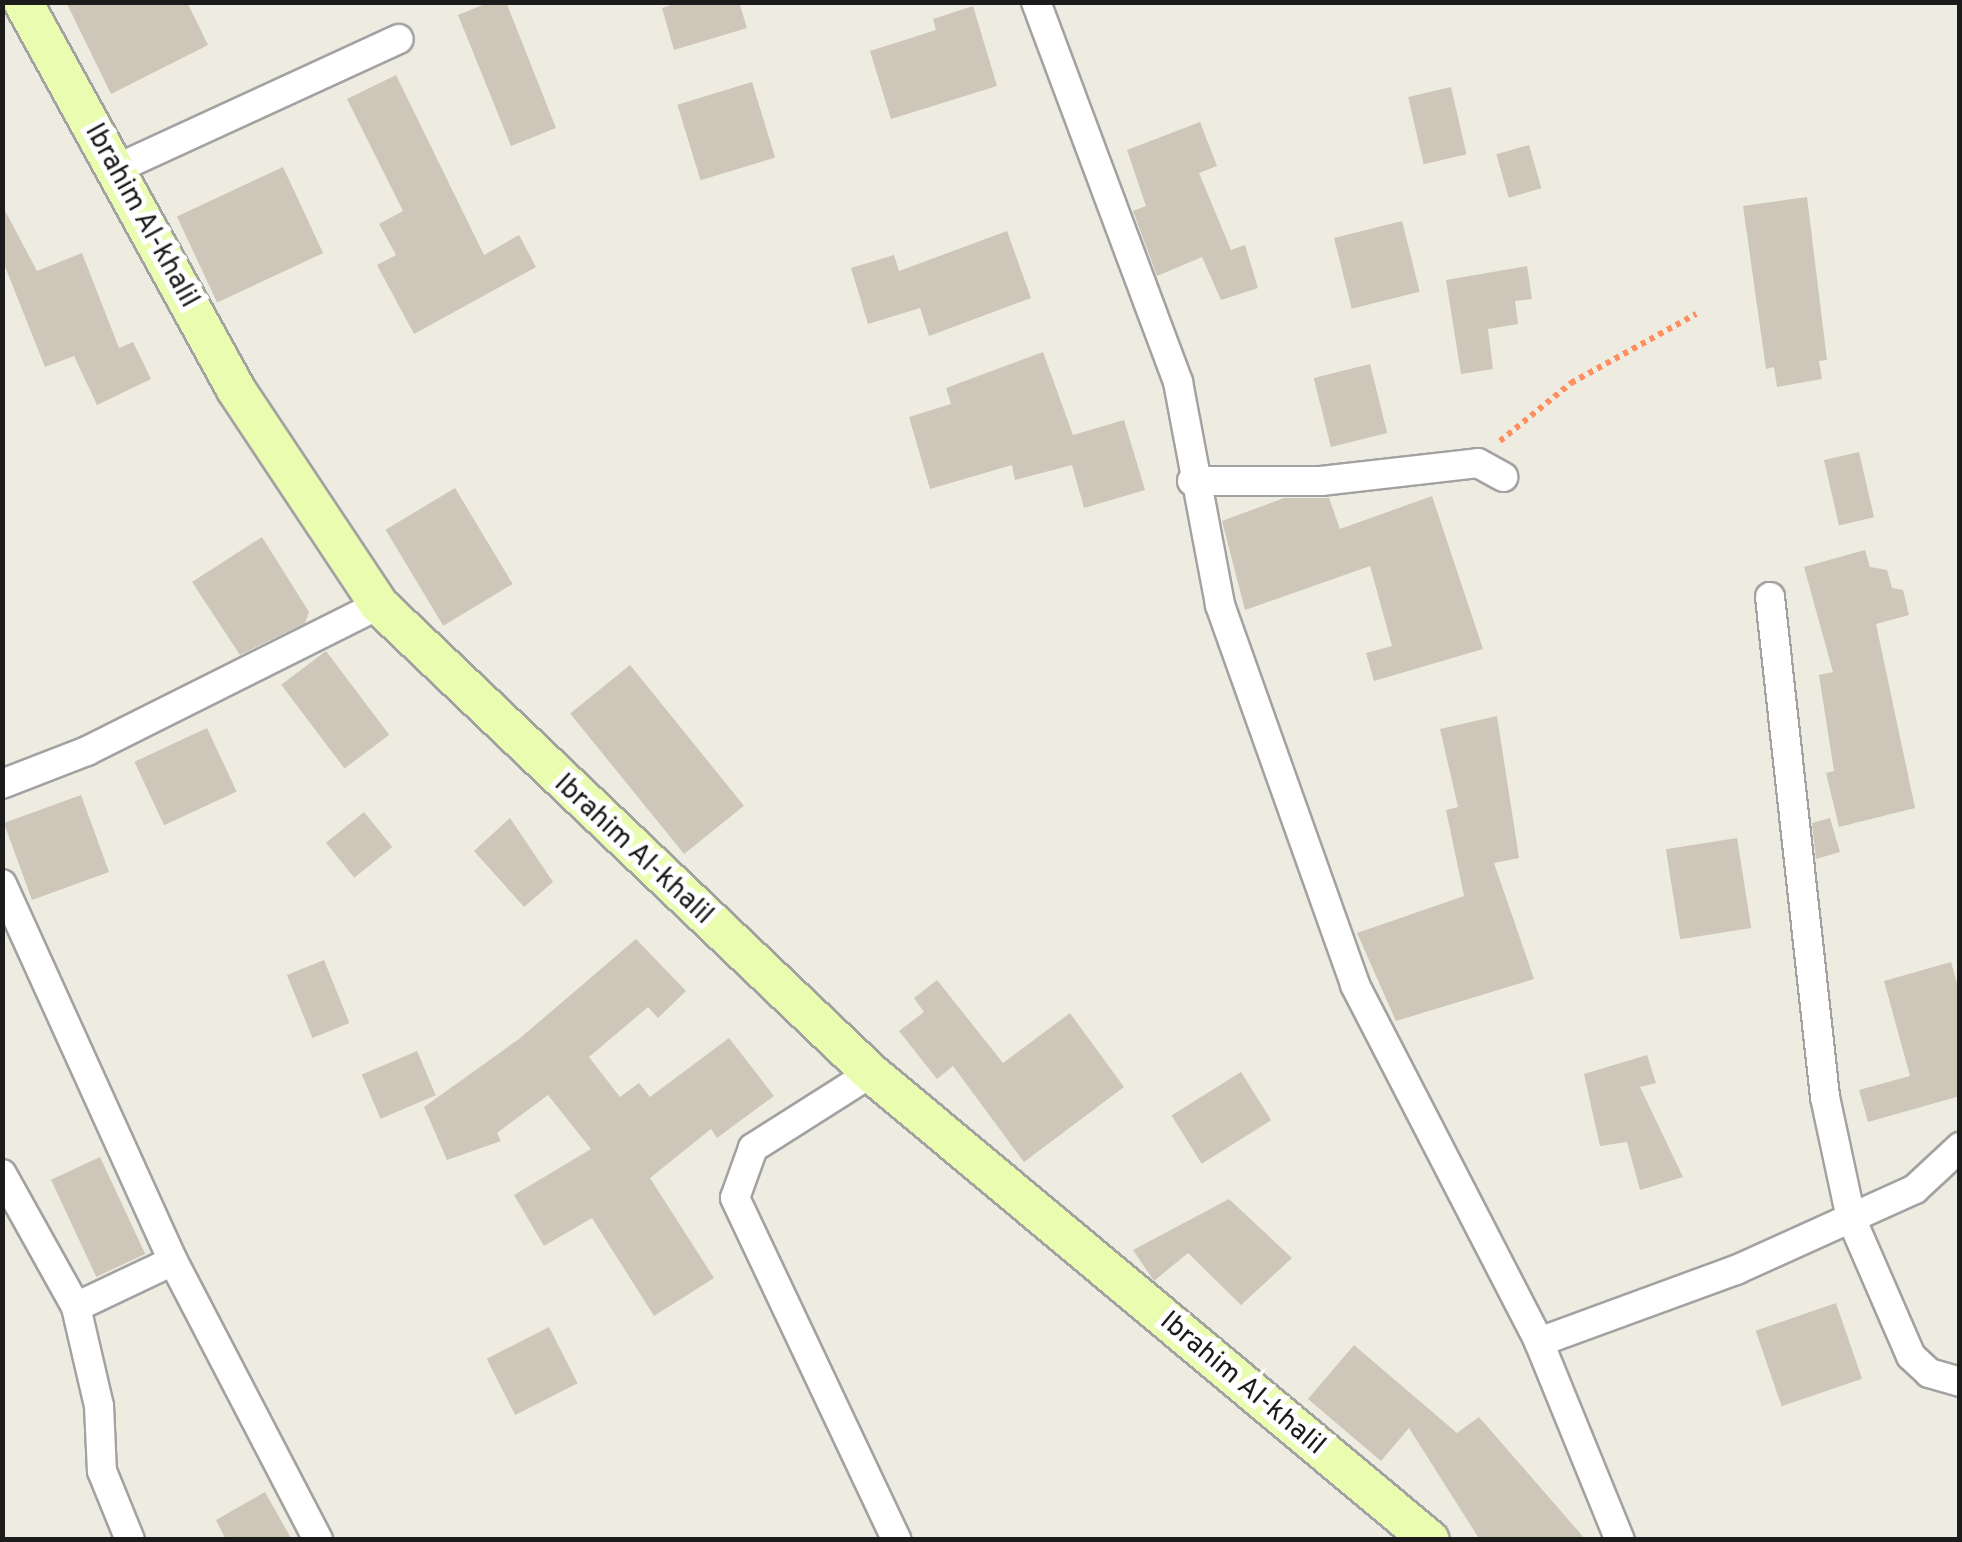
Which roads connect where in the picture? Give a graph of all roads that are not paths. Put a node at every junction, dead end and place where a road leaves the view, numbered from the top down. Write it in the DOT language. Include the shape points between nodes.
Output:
graph roads {
  1 [pos="23,2"];
  2 [pos="1036,2"];
  3 [pos="398,39"];
  4 [pos="116,170"];
  5 [pos="1491,470"];
  6 [pos="1192,480"];
  7 [pos="1770,597"];
  8 [pos="380,605"];
  9 [pos="2,784"];
  10 [pos="2,884"];
  11 [pos="872,1073"];
  12 [pos="1960,1147"];
  13 [pos="2,1174"];
  14 [pos="1851,1218"];
  15 [pos="173,1261"];
  16 [pos="76,1307"];
  17 [pos="1539,1342"];
  18 [pos="1960,1382"];
  19 [pos="130,1540"];
  20 [pos="318,1540"];
  21 [pos="898,1540"];
  22 [pos="1430,1540"];
  23 [pos="1620,1540"];
  1 -- 4 [label="street, Ibrahim Al-khalil"];
  2 -- 6 [label="street" via="1178,382"];
  3 -- 4 [label="street"];
  4 -- 8 [label="street, Ibrahim Al-khalil" via="234,388"];
  5 -- 6 [label="street" via="1320,481"];
  6 -- 17 [label="street" via="1220,605 1354,984"];
  7 -- 14 [label="street" via="1825,1097"];
  8 -- 9 [label="street" via="87,751"];
  8 -- 11 [label="street, Ibrahim Al-khalil"];
  10 -- 15 [label="street"];
  11 -- 21 [label="street" via="753,1148 735,1198"];
  11 -- 22 [label="street, Ibrahim Al-khalil"];
  12 -- 14 [label="street" via="1915,1190"];
  13 -- 16 [label="street"];
  14 -- 17 [label="street" via="1736,1270"];
  14 -- 18 [label="street" via="1912,1356 1929,1372"];
  15 -- 16 [label="street"];
  15 -- 20 [label="street"];
  16 -- 19 [label="street" via="99,1406 102,1471"];
  17 -- 23 [label="street"];
}
